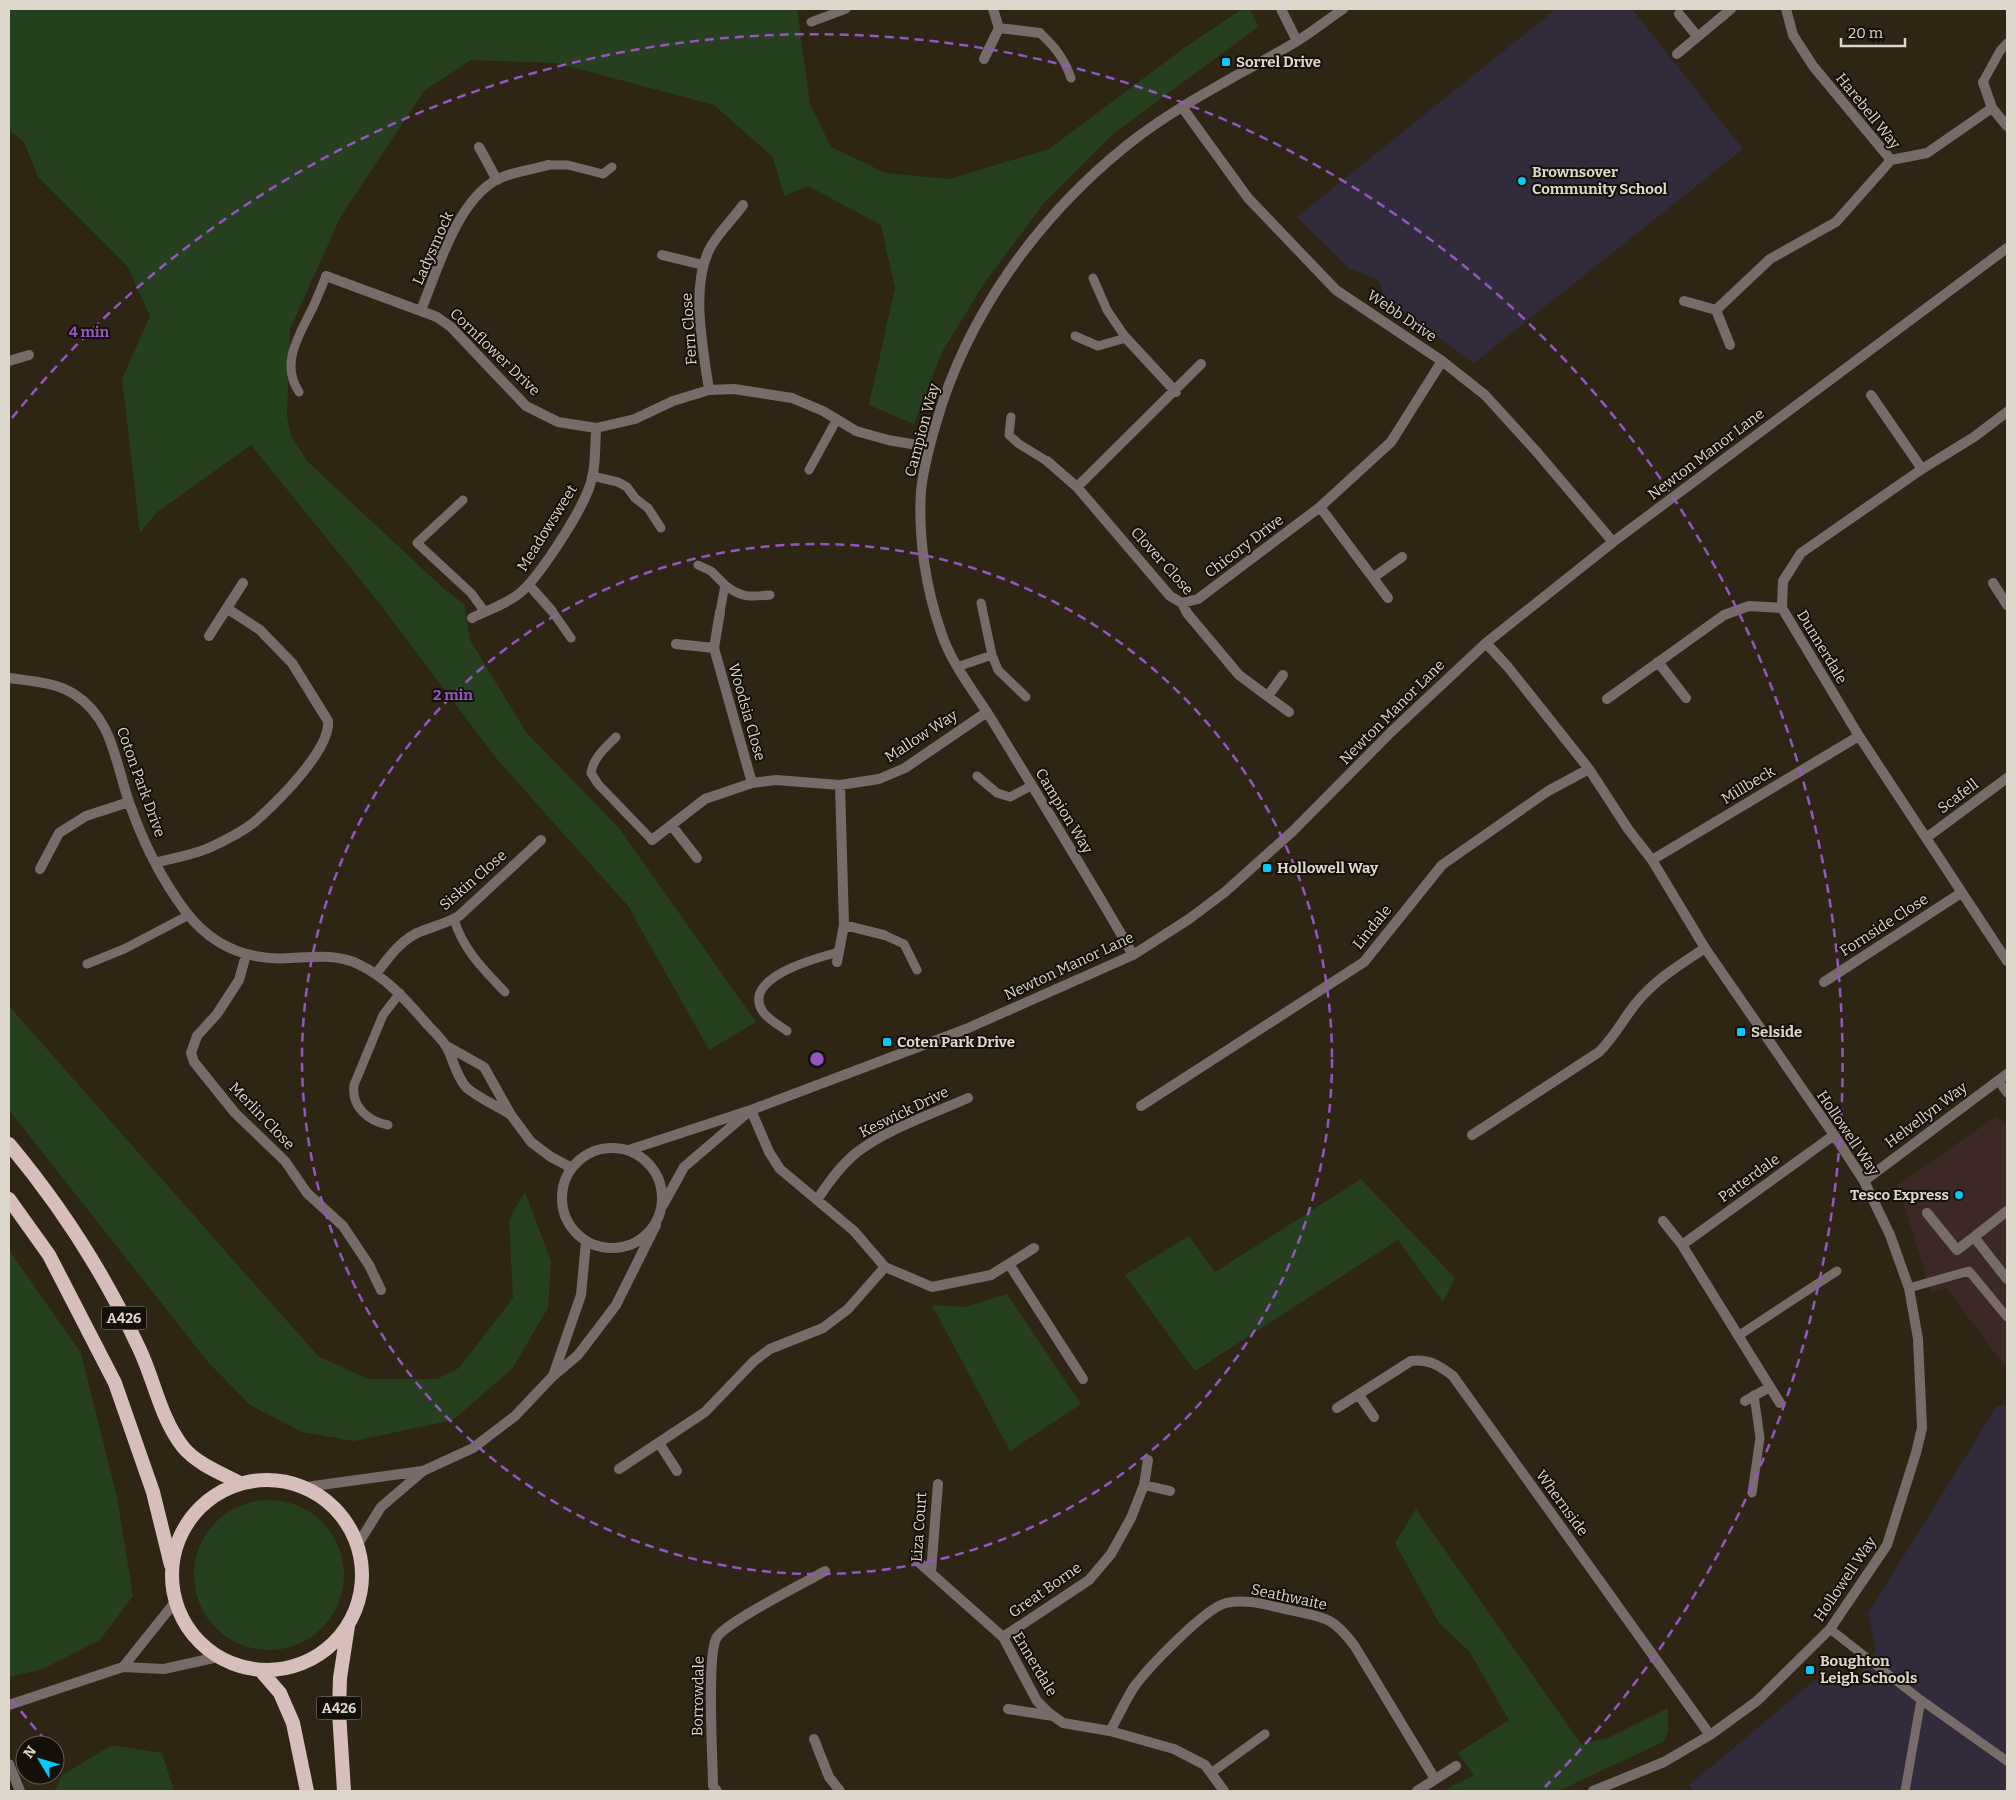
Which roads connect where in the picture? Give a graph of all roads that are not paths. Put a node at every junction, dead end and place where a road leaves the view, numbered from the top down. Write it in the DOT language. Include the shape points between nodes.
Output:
graph roads {
  1 [pos="846,9"];
  2 [pos="993,9"];
  3 [pos="1281,9"];
  4 [pos="1343,9"];
  5 [pos="1731,9"];
  6 [pos="1786,9"];
  7 [pos="1679,14"];
  8 [pos="811,22"];
  9 [pos="1000,28"];
  10 [pos="1040,32"];
  11 [pos="1697,36"];
  12 [pos="1297,41"];
  13 [pos="2007,43"];
  14 [pos="1677,54"];
  15 [pos="984,59"];
  16 [pos="1071,78"];
  17 [pos="1984,82"];
  18 [pos="1182,108"];
  19 [pos="1992,108"];
  20 [pos="2007,126"];
  21 [pos="479,148"];
  22 [pos="1891,160"];
  23 [pos="548,165"];
  24 [pos="612,166"];
  25 [pos="497,180"];
  26 [pos="743,205"];
  27 [pos="2007,248"];
  28 [pos="662,255"];
  29 [pos="703,265"];
  30 [pos="326,276"];
  31 [pos="1093,278"];
  32 [pos="1684,301"];
  33 [pos="422,310"];
  34 [pos="1716,310"];
  35 [pos="1075,336"];
  36 [pos="1126,338"];
  37 [pos="1730,345"];
  38 [pos="29,356"];
  39 [pos="9,361"];
  40 [pos="1442,361"];
  41 [pos="1201,364"];
  42 [pos="710,390"];
  43 [pos="299,392"];
  44 [pos="1176,392"];
  45 [pos="1871,395"];
  46 [pos="2007,412"];
  47 [pos="1011,417"];
  48 [pos="837,420"];
  49 [pos="596,428"];
  50 [pos="929,448"];
  51 [pos="1047,461"];
  52 [pos="1922,469"];
  53 [pos="809,470"];
  54 [pos="592,476"];
  55 [pos="1078,487"];
  56 [pos="463,500"];
  57 [pos="1320,507"];
  58 [pos="661,528"];
  59 [pos="1614,542"];
  60 [pos="1402,557"];
  61 [pos="698,565"];
  62 [pos="1374,577"];
  63 [pos="243,583"];
  64 [pos="1993,583"];
  65 [pos="529,585"];
  66 [pos="725,585"];
  67 [pos="770,595"];
  68 [pos="1388,598"];
  69 [pos="981,603"];
  70 [pos="1182,603"];
  71 [pos="2007,605"];
  72 [pos="228,608"];
  73 [pos="1782,608"];
  74 [pos="552,611"];
  75 [pos="485,612"];
  76 [pos="720,612"];
  77 [pos="472,618"];
  78 [pos="209,636"];
  79 [pos="571,638"];
  80 [pos="1486,643"];
  81 [pos="676,644"];
  82 [pos="714,648"];
  83 [pos="992,655"];
  84 [pos="1658,662"];
  85 [pos="957,667"];
  86 [pos="1283,675"];
  87 [pos="9,678"];
  88 [pos="1268,696"];
  89 [pos="1026,697"];
  90 [pos="1686,698"];
  91 [pos="1607,699"];
  92 [pos="987,712"];
  93 [pos="1289,712"];
  94 [pos="1859,736"];
  95 [pos="616,737"];
  96 [pos="1589,769"];
  97 [pos="977,776"];
  98 [pos="2007,778"];
  99 [pos="752,783"];
  100 [pos="840,785"];
  101 [pos="1031,786"];
  102 [pos="129,802"];
  103 [pos="672,826"];
  104 [pos="1926,838"];
  105 [pos="542,840"];
  106 [pos="652,840"];
  107 [pos="697,858"];
  108 [pos="1652,860"];
  109 [pos="155,863"];
  110 [pos="40,869"];
  111 [pos="1961,893"];
  112 [pos="189,915"];
  113 [pos="454,919"];
  114 [pos="844,924"];
  115 [pos="884,935"];
  116 [pos="1705,948"];
  117 [pos="1133,955"];
  118 [pos="246,956"];
  119 [pos="838,957"];
  120 [pos="2007,961"];
  121 [pos="87,964"];
  122 [pos="917,970"];
  123 [pos="376,974"];
  124 [pos="1824,982"];
  125 [pos="505,992"];
  126 [pos="400,993"];
  127 [pos="788,1031"];
  128 [pos="445,1045"];
  129 [pos="2007,1074"];
  130 [pos="1998,1080"];
  131 [pos="2007,1093"];
  132 [pos="968,1098"];
  133 [pos="1141,1106"];
  134 [pos="750,1110"];
  135 [pos="511,1115"];
  136 [pos="388,1125"];
  137 [pos="1472,1135"];
  138 [pos="1834,1135"];
  139 [pos="9,1144"];
  140 [pos="628,1150"];
  141 [pos="572,1168"];
  142 [pos="1864,1181"];
  143 [pos="9,1199"];
  144 [pos="817,1200"];
  145 [pos="663,1205"];
  146 [pos="2007,1211"];
  147 [pos="1927,1213"];
  148 [pos="1663,1221"];
  149 [pos="656,1225"];
  150 [pos="1974,1237"];
  151 [pos="586,1242"];
  152 [pos="1682,1245"];
  153 [pos="1034,1248"];
  154 [pos="1010,1264"];
  155 [pos="885,1267"];
  156 [pos="1837,1271"];
  157 [pos="2007,1279"];
  158 [pos="1909,1288"];
  159 [pos="381,1290"];
  160 [pos="2007,1317"];
  161 [pos="1738,1336"];
  162 [pos="552,1377"];
  163 [pos="1083,1379"];
  164 [pos="1770,1387"];
  165 [pos="1359,1394"];
  166 [pos="1754,1395"];
  167 [pos="1745,1401"];
  168 [pos="1780,1403"];
  169 [pos="1337,1408"];
  170 [pos="1374,1417"];
  171 [pos="660,1443"];
  172 [pos="1148,1460"];
  173 [pos="619,1469"];
  174 [pos="423,1471"];
  175 [pos="677,1471"];
  176 [pos="240,1483"];
  177 [pos="938,1484"];
  178 [pos="1144,1485"];
  179 [pos="306,1488"];
  180 [pos="1170,1491"];
  181 [pos="1752,1493"];
  182 [pos="358,1544"];
  183 [pos="915,1559"];
  184 [pos="172,1569"];
  185 [pos="825,1571"];
  186 [pos="931,1572"];
  187 [pos="175,1602"];
  188 [pos="348,1626"];
  189 [pos="1830,1629"];
  190 [pos="1003,1637"];
  191 [pos="218,1657"];
  192 [pos="123,1667"];
  193 [pos="261,1670"];
  194 [pos="1921,1700"];
  195 [pos="9,1705"];
  196 [pos="1008,1709"];
  197 [pos="1054,1716"];
  198 [pos="1110,1731"];
  199 [pos="1264,1734"];
  200 [pos="1710,1735"];
  201 [pos="814,1739"];
  202 [pos="2007,1762"];
  203 [pos="9,1764"];
  204 [pos="1456,1766"];
  205 [pos="1210,1773"];
  206 [pos="1435,1779"];
  207 [pos="712,1789"];
  208 [pos="20,1791"];
  209 [pos="307,1791"];
  210 [pos="344,1791"];
  211 [pos="840,1791"];
  212 [pos="1224,1791"];
  213 [pos="1418,1791"];
  214 [pos="1593,1791"];
  215 [pos="1905,1791"];
  1 -- 8 [label="lane"];
  2 -- 9 [label="street"];
  3 -- 12 [label="street"];
  4 -- 12 [label="street, Campion Way"];
  5 -- 11 [label="street"];
  6 -- 22 [label="street, Harebell Way" via="1793,35 1813,66"];
  7 -- 11 [label="street"];
  9 -- 10 [label="street"];
  9 -- 15 [label="street"];
  10 -- 16 [label="lane" via="1060,54"];
  11 -- 14 [label="street"];
  12 -- 18 [label="street, Campion Way"];
  13 -- 17 [label="lane"];
  17 -- 19 [label="street"];
  18 -- 40 [label="street, Webb Drive" via="1248,198 1336,290"];
  18 -- 50 [label="street, Campion Way" via="1127,145 1077,190 1008,269 944,395"];
  19 -- 20 [label="street"];
  19 -- 22 [label="street" via="1927,153"];
  21 -- 25 [label="street"];
  22 -- 34 [label="street, Harebell Way" via="1836,222 1770,259"];
  23 -- 24 [label="lane" via="568,165 603,174"];
  23 -- 25 [label="street, Ladysmock"];
  25 -- 33 [label="street, Ladysmock" via="460,218"];
  26 -- 29 [label="street, Fern Close" via="711,247"];
  27 -- 59 [label="street, Newton Manor Lane"];
  28 -- 29 [label="street"];
  29 -- 42 [label="street, Fern Close" via="701,334"];
  30 -- 33 [label="street, Cornflower Drive"];
  30 -- 43 [label="lane" via="293,349 291,370"];
  31 -- 36 [label="lane" via="1107,310"];
  32 -- 34 [label="street"];
  33 -- 49 [label="street, Cornflower Drive" via="451,327 526,406 558,422"];
  34 -- 37 [label="street"];
  35 -- 36 [label="lane" via="1098,346"];
  36 -- 44 [label="street"];
  38 -- 39 [label="street"];
  40 -- 57 [label="street, Chicory Drive" via="1391,442"];
  40 -- 59 [label="street, Webb Drive" via="1484,395"];
  41 -- 44 [label="street"];
  42 -- 48 [label="street, Cornflower Drive" via="734,389 792,398"];
  42 -- 49 [label="street, Cornflower Drive" via="673,401 635,419"];
  44 -- 55 [label="street"];
  45 -- 52 [label="street"];
  46 -- 52 [label="street, Dunnerdale"];
  47 -- 51 [label="lane" via="1009,435"];
  48 -- 50 [label="street, Cornflower Drive" via="856,431"];
  48 -- 53 [label="lane"];
  49 -- 54 [label="street, Meadowsweet"];
  50 -- 85 [label="street, Campion Way" via="921,489 921,530 927,578 941,634"];
  51 -- 55 [label="street, Clover Close"];
  52 -- 73 [label="street, Dunnerdale" via="1801,553 1783,581"];
  54 -- 58 [label="lane" via="627,487 634,498 648,508"];
  54 -- 65 [label="street, Meadowsweet" via="589,488 552,553"];
  55 -- 70 [label="street, Clover Close" via="1170,596"];
  56 -- 75 [label="lane" via="417,542 471,593"];
  57 -- 62 [label="street"];
  57 -- 70 [label="street, Chicory Drive" via="1198,599"];
  59 -- 80 [label="street, Newton Manor Lane"];
  60 -- 62 [label="street"];
  61 -- 66 [label="lane" via="711,571"];
  62 -- 68 [label="street"];
  63 -- 72 [label="street"];
  64 -- 71 [label="street"];
  65 -- 74 [label="street, Meadowsweet"];
  65 -- 75 [label="street, Meadowsweet" via="516,596"];
  66 -- 67 [label="lane" via="737,595"];
  66 -- 76 [label="lane"];
  69 -- 83 [label="lane"];
  70 -- 88 [label="street, Clover Close" via="1240,675"];
  72 -- 78 [label="street"];
  72 -- 109 [label="street" via="260,630 292,663 328,721 329,729 322,745 300,774 256,820 210,847"];
  73 -- 84 [label="street" via="1750,606 1724,615"];
  73 -- 94 [label="street, Dunnerdale"];
  74 -- 79 [label="lane"];
  75 -- 77 [label="street, Meadowsweet"];
  76 -- 82 [label="street, Woodsia Close"];
  80 -- 96 [label="street, Hollowell Way"];
  80 -- 117 [label="street, Newton Manor Lane" via="1452,672 1253,868 1189,919"];
  81 -- 82 [label="street, Woodsia Close"];
  82 -- 99 [label="street, Woodsia Close"];
  83 -- 85 [label="lane"];
  83 -- 89 [label="lane" via="998,670"];
  84 -- 90 [label="street"];
  84 -- 91 [label="street"];
  85 -- 92 [label="street, Campion Way"];
  86 -- 88 [label="street"];
  87 -- 102 [label="street, Coton Park Drive" via="54,685 73,693 91,707 113,744"];
  88 -- 93 [label="street, Clover Close"];
  92 -- 100 [label="street, Mallow Way" via="905,768 879,779"];
  92 -- 101 [label="street, Campion Way"];
  94 -- 104 [label="street, Dunnerdale"];
  94 -- 108 [label="street, Millbeck"];
  95 -- 106 [label="lane" via="601,752 591,773"];
  96 -- 108 [label="street, Hollowell Way"];
  96 -- 133 [label="street, Lindale" via="1548,791 1442,865 1364,962"];
  97 -- 101 [label="lane" via="997,793 1010,797"];
  98 -- 104 [label="street, Scafell"];
  99 -- 100 [label="street, Mallow Way" via="776,780"];
  99 -- 103 [label="street, Mallow Way" via="706,799"];
  100 -- 114 [label="street"];
  101 -- 117 [label="street, Campion Way"];
  102 -- 109 [label="street, Coton Park Drive"];
  102 -- 110 [label="street" via="86,816 59,833"];
  103 -- 106 [label="street, Mallow Way"];
  103 -- 107 [label="street"];
  104 -- 111 [label="street, Dunnerdale"];
  105 -- 113 [label="street, Siskin Close"];
  108 -- 116 [label="street, Hollowell Way"];
  109 -- 112 [label="street, Coton Park Drive"];
  111 -- 120 [label="street, Dunnerdale"];
  111 -- 124 [label="street, Fornside Close"];
  112 -- 118 [label="street, Coton Park Drive" via="201,930 223,946"];
  112 -- 121 [label="lane"];
  113 -- 123 [label="street, Siskin Close" via="405,940"];
  113 -- 125 [label="lane" via="459,936 473,958"];
  114 -- 115 [label="street"];
  114 -- 119 [label="street"];
  115 -- 122 [label="lane" via="904,944"];
  116 -- 137 [label="street" via="1659,980 1599,1052"];
  116 -- 138 [label="street, Hollowell Way"];
  117 -- 134 [label="street, Newton Manor Lane" via="966,1029"];
  118 -- 123 [label="street, Coton Park Drive" via="291,958 322,955 356,963"];
  118 -- 159 [label="street, Merlin Close" via="239,980 217,1014 196,1036 191,1053 194,1062 235,1113 277,1152 307,1194 343,1226"];
  119 -- 127 [label="lane" via="816,958 762,986 759,998 764,1013"];
  123 -- 126 [label="street, Coton Park Drive"];
  126 -- 128 [label="street, Coton Park Drive"];
  126 -- 136 [label="lane" via="383,1015 353,1094 357,1106 367,1117"];
  128 -- 135 [label="street, Coton Park Drive" via="484,1067"];
  128 -- 135 [label="street, Coton Park Drive" via="466,1087"];
  129 -- 130 [label="street, Helvellyn Way"];
  130 -- 131 [label="lane"];
  130 -- 142 [label="street, Helvellyn Way"];
  132 -- 144 [label="street, Keswick Drive" via="870,1143 854,1154"];
  134 -- 140 [label="street, Newton Manor Lane"];
  134 -- 144 [label="street" via="780,1169"];
  134 -- 145 [label="street, Newton Manor Lane" via="684,1167"];
  135 -- 141 [label="street, Coton Park Drive" via="536,1145"];
  138 -- 142 [label="street, Hollowell Way"];
  138 -- 152 [label="street, Patterdale"];
  139 -- 176 [label="highway, A426" via="34,1174 99,1269 139,1347 172,1431 183,1448 197,1460"];
  140 -- 141 [label="street" via="603,1148 591,1152"];
  140 -- 145 [label="street" via="648,1162 660,1182"];
  141 -- 151 [label="street" via="565,1180 563,1208 567,1221"];
  142 -- 158 [label="street, Hollowell Way" via="1890,1236"];
  143 -- 184 [label="highway, A426" via="49,1255 115,1384 153,1492"];
  144 -- 155 [label="street" via="854,1231"];
  145 -- 149 [label="street"];
  146 -- 150 [label="street"];
  147 -- 150 [label="street" via="1957,1250"];
  148 -- 152 [label="street"];
  149 -- 151 [label="street" via="642,1239 624,1248 605,1248"];
  149 -- 162 [label="street" via="616,1305 578,1355"];
  150 -- 157 [label="street"];
  151 -- 162 [label="street" via="581,1295"];
  152 -- 161 [label="street"];
  153 -- 154 [label="street"];
  154 -- 155 [label="street" via="991,1274 932,1287"];
  154 -- 163 [label="street"];
  155 -- 171 [label="street" via="842,1314 823,1328 770,1349 754,1361 705,1412"];
  156 -- 161 [label="lane"];
  158 -- 160 [label="lane" via="1969,1271"];
  158 -- 189 [label="street, Hollowell Way" via="1918,1339 1922,1428 1888,1545"];
  161 -- 164 [label="street"];
  162 -- 174 [label="street" via="515,1416 473,1448"];
  164 -- 166 [label="street"];
  164 -- 168 [label="street"];
  165 -- 169 [label="street, Whernside"];
  165 -- 170 [label="street"];
  165 -- 200 [label="street, Whernside" via="1411,1361 1423,1359 1453,1376"];
  166 -- 167 [label="street"];
  166 -- 181 [label="lane" via="1760,1438"];
  171 -- 173 [label="street"];
  171 -- 175 [label="street"];
  172 -- 178 [label="street, Great Borne"];
  174 -- 179 [label="street"];
  174 -- 182 [label="street" via="381,1507"];
  176 -- 179 [label="highway" via="284,1481"];
  176 -- 184 [label="highway" via="214,1496 192,1515 178,1541"];
  177 -- 186 [label="street, Liza Court"];
  178 -- 180 [label="street"];
  178 -- 190 [label="street, Great Borne" via="1131,1518 1110,1554 1089,1580"];
  179 -- 182 [label="highway" via="328,1501 346,1521"];
  182 -- 188 [label="highway" via="362,1572 359,1600"];
  183 -- 186 [label="street, Ennerdale"];
  184 -- 187 [label="highway"];
  185 -- 207 [label="street, Borrowdale" via="716,1638 712,1662"];
  186 -- 190 [label="street, Ennerdale"];
  187 -- 191 [label="highway" via="184,1624"];
  187 -- 192 [label="street"];
  188 -- 193 [label="highway" via="332,1645 311,1660 286,1668"];
  188 -- 210 [label="highway, A426" via="340,1678 339,1712"];
  189 -- 194 [label="lane"];
  189 -- 200 [label="street, Hollowell Way" via="1757,1701"];
  190 -- 197 [label="street, Ennerdale" via="1037,1701"];
  191 -- 192 [label="street" via="164,1669"];
  191 -- 193 [label="highway" via="239,1666"];
  192 -- 195 [label="street"];
  193 -- 209 [label="highway" via="280,1693 293,1723"];
  194 -- 202 [label="lane"];
  194 -- 215 [label="lane"];
  196 -- 197 [label="street"];
  197 -- 198 [label="street, Ennerdale" via="1064,1722"];
  198 -- 205 [label="street, Ennerdale" via="1174,1749 1204,1765"];
  198 -- 206 [label="street, Seathwaite" via="1134,1687 1169,1648 1214,1608 1225,1603 1260,1603 1326,1618 1340,1626"];
  199 -- 205 [label="lane"];
  200 -- 214 [label="street, Hollowell Way" via="1664,1762"];
  201 -- 211 [label="street" via="828,1777"];
  203 -- 208 [label="street"];
  204 -- 206 [label="street"];
  205 -- 212 [label="street, Ennerdale"];
  206 -- 213 [label="street"];
}
